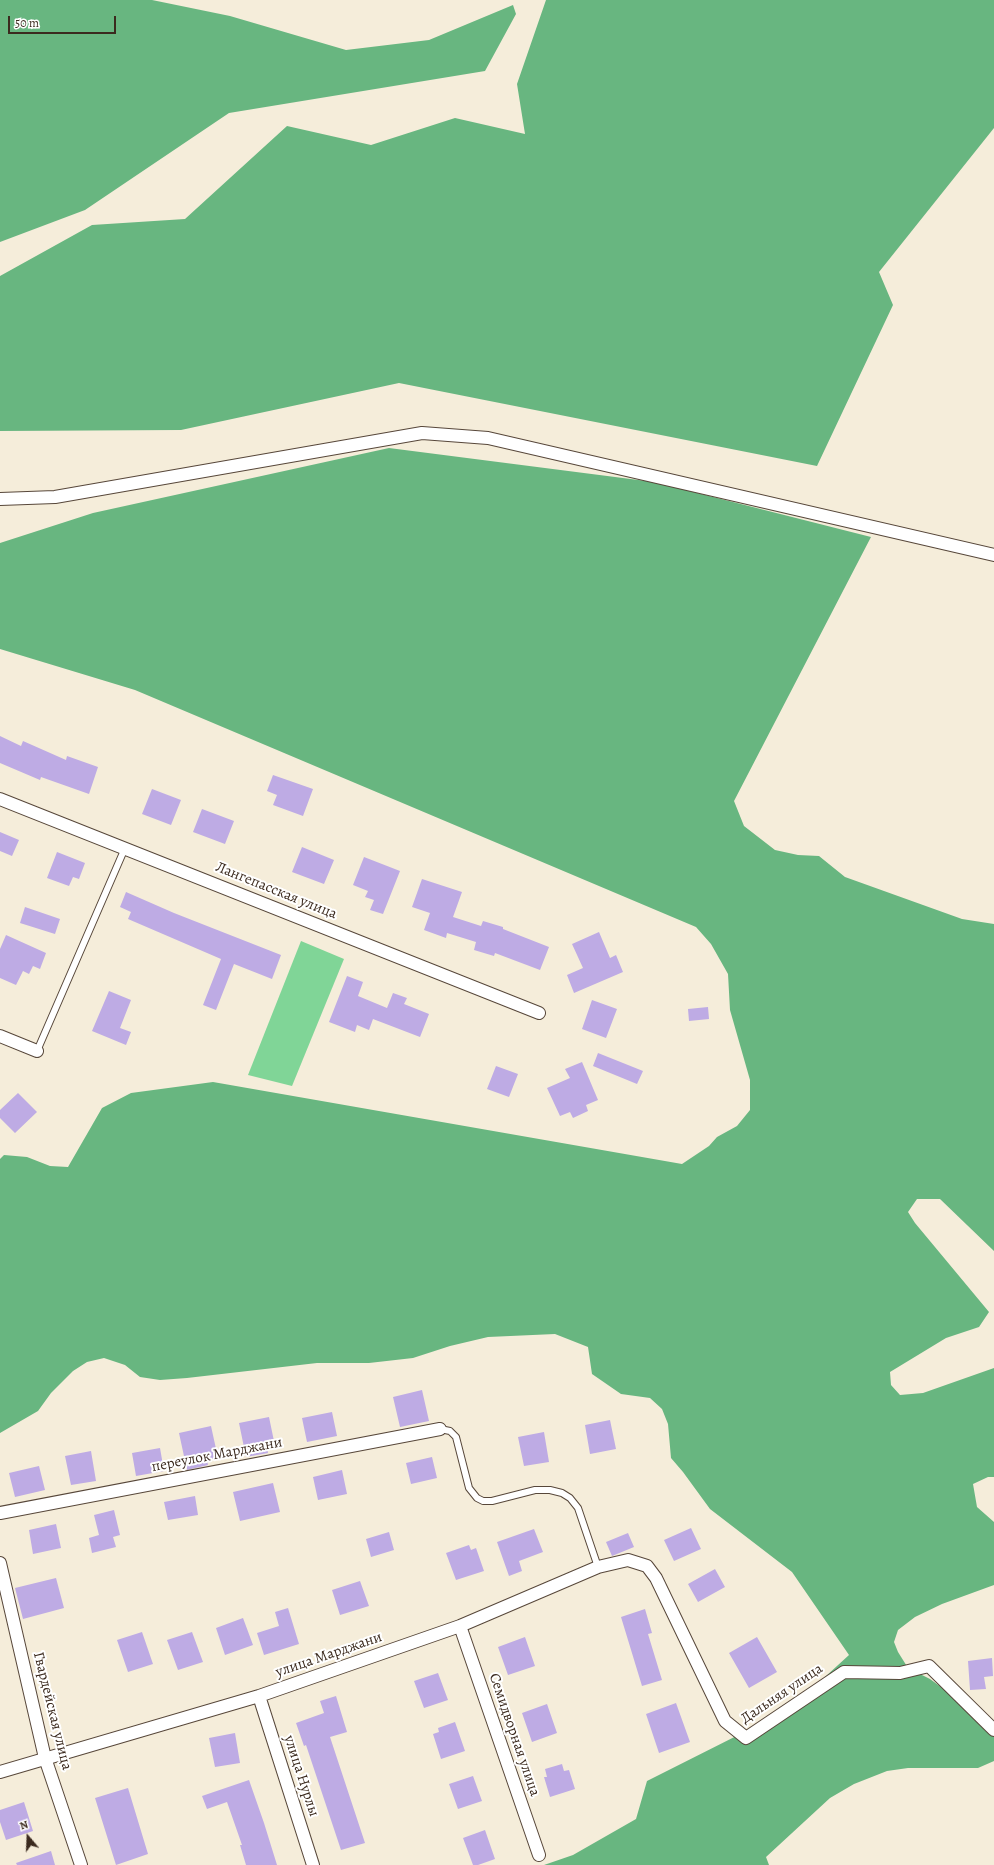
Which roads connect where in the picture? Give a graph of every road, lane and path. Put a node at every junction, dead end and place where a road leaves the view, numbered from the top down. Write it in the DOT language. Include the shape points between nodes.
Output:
graph roads {
  1 [pos="0,499"];
  2 [pos="994,555"];
  3 [pos="0,799"];
  4 [pos="125,848"];
  5 [pos="539,1013"];
  6 [pos="0,1036"];
  7 [pos="37,1051"];
  8 [pos="440,1429"];
  9 [pos="0,1513"];
  10 [pos="0,1563"];
  11 [pos="598,1568"];
  12 [pos="656,1578"];
  13 [pos="460,1626"];
  14 [pos="259,1696"];
  15 [pos="994,1730"];
  16 [pos="45,1758"];
  17 [pos="0,1772"];
  18 [pos="538,1855"];
  19 [pos="81,1865"];
  20 [pos="313,1865"];
  1 -- 2 [label="street" via="55,497 422,433 488,438"];
  3 -- 4 [label="street, Лангепасская улица"];
  4 -- 5 [label="street, Лангепасская улица"];
  4 -- 7 [label="lane"];
  6 -- 7 [label="street"];
  8 -- 9 [label="street, переулок Марджани"];
  8 -- 11 [label="lane" via="450,1431 456,1437 468,1488 476,1498 492,1501 535,1490 550,1490 570,1498 578,1508"];
  10 -- 16 [label="street, Гвардейская улица"];
  11 -- 12 [label="street, улица Марджани" via="628,1560 647,1566"];
  11 -- 13 [label="street, улица Марджани"];
  12 -- 15 [label="street, Дальняя улица" via="725,1721 746,1738 844,1672 900,1673 929,1666"];
  13 -- 14 [label="street, улица Марджани"];
  13 -- 18 [label="street, Семидворная улица"];
  14 -- 16 [label="street, улица Марджани"];
  14 -- 20 [label="street, улица Нурлы"];
  16 -- 17 [label="street, улица Марджани"];
  16 -- 19 [label="street, Гвардейская улица"];
}
